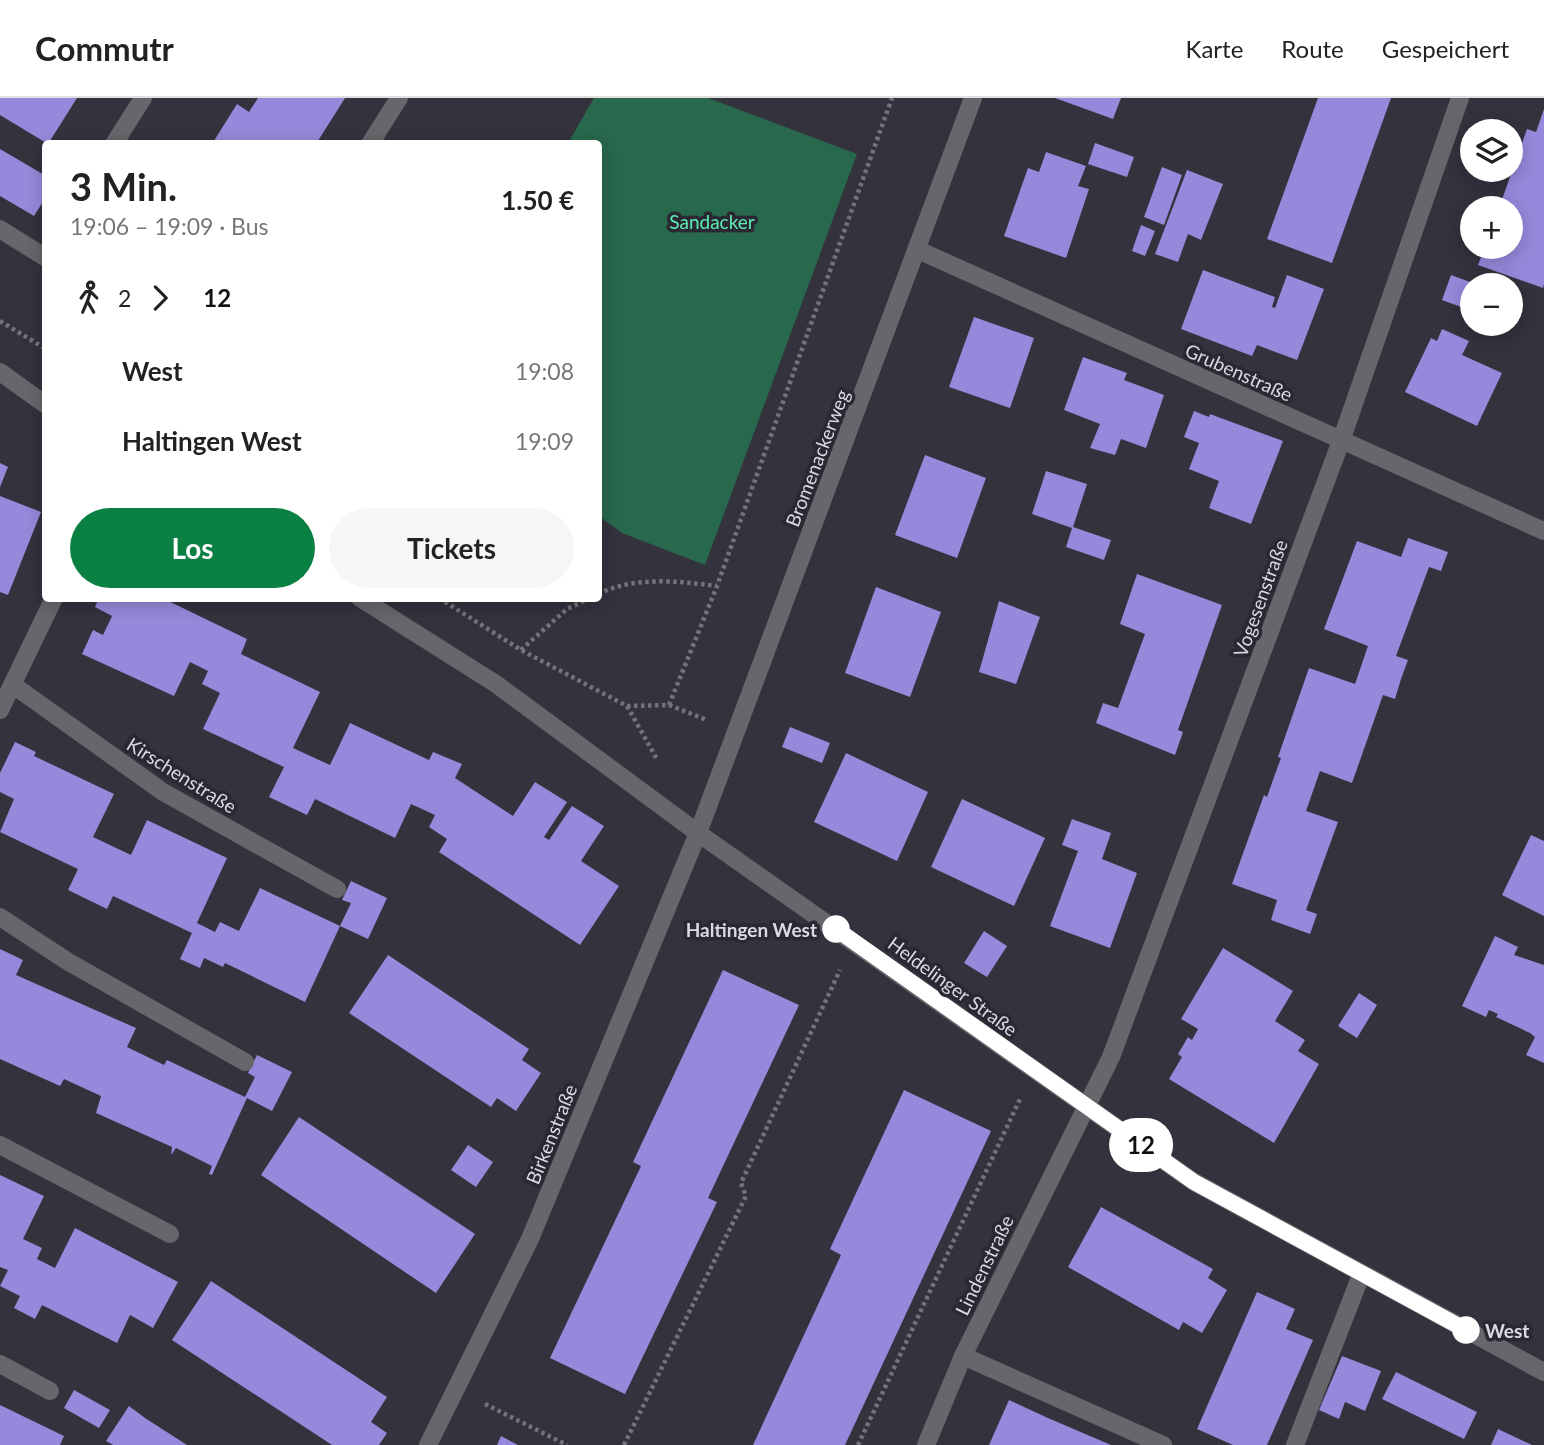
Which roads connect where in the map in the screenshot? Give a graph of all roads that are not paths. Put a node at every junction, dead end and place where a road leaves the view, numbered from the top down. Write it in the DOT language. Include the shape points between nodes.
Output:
graph roads {
  1 [pos="143,98"];
  2 [pos="399,98"];
  3 [pos="973,98"];
  4 [pos="1461,98"];
  5 [pos="117,140"];
  6 [pos="373,140"];
  7 [pos="0,229"];
  8 [pos="918,250"];
  9 [pos="42,254"];
  10 [pos="0,372"];
  11 [pos="42,402"];
  12 [pos="1341,441"];
  13 [pos="1544,531"];
  14 [pos="52,602"];
  15 [pos="366,602"];
  16 [pos="13,685"];
  17 [pos="0,710"];
  18 [pos="698,833"];
  19 [pos="337,889"];
  20 [pos="0,917"];
  21 [pos="245,1062"];
  22 [pos="1085,1107"];
  23 [pos="0,1145"];
  24 [pos="170,1234"];
  25 [pos="1361,1275"];
  26 [pos="963,1356"];
  27 [pos="0,1364"];
  28 [pos="1544,1372"];
  29 [pos="50,1391"];
  30 [pos="428,1445"];
  31 [pos="926,1445"];
  32 [pos="1163,1445"];
  33 [pos="1295,1445"];
  1 -- 5 [label="street"];
  2 -- 6 [label="street"];
  3 -- 8 [label="street, Bromenackerweg"];
  4 -- 12 [label="street, Vogesenstraße"];
  7 -- 9 [label="street"];
  8 -- 12 [label="street, Grubenstraße"];
  8 -- 18 [label="street, Bromenackerweg"];
  10 -- 11 [label="street"];
  12 -- 13 [label="street, Grubenstraße"];
  12 -- 22 [label="street, Vogesenstraße" via="1111,1057"];
  14 -- 16 [label="street"];
  15 -- 18 [label="street, Heldelinger Straße" via="496,684"];
  16 -- 17 [label="street"];
  16 -- 19 [label="street, Kirschenstraße" via="163,792"];
  18 -- 22 [label="street, Heldelinger Straße"];
  18 -- 30 [label="street, Birkenstraße" via="530,1239"];
  20 -- 21 [label="street" via="67,961"];
  22 -- 25 [label="street, Heldelinger Straße" via="1194,1182"];
  22 -- 26 [label="street, Lindenstraße"];
  23 -- 24 [label="street"];
  25 -- 28 [label="street, Heldelinger Straße"];
  25 -- 33 [label="street"];
  26 -- 31 [label="street, Lindenstraße"];
  26 -- 32 [label="street"];
  27 -- 29 [label="street"];
}
